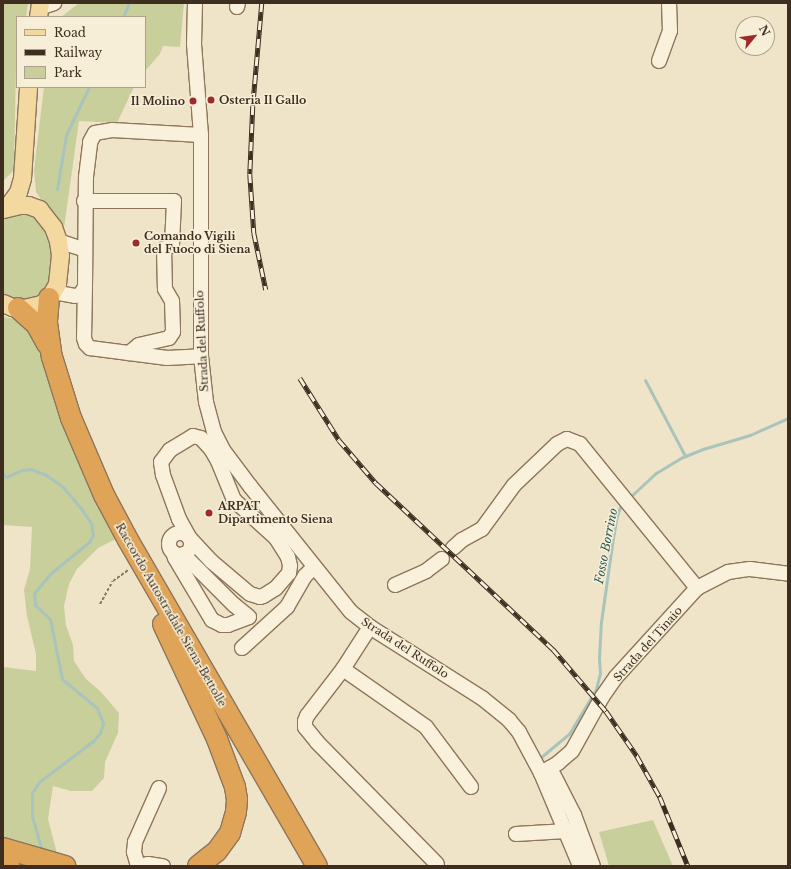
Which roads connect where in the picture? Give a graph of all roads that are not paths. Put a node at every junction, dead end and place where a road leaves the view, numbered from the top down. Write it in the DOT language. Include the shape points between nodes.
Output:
graph roads {
  1 [pos="195,3"];
  2 [pos="669,3"];
  3 [pos="659,61"];
  4 [pos="28,88"];
  5 [pos="201,135"];
  6 [pos="25,154"];
  7 [pos="84,201"];
  8 [pos="5,208"];
  9 [pos="38,210"];
  10 [pos="58,241"];
  11 [pos="85,250"];
  12 [pos="85,287"];
  13 [pos="51,295"];
  14 [pos="8,306"];
  15 [pos="50,351"];
  16 [pos="129,353"];
  17 [pos="201,356"];
  18 [pos="250,486"];
  19 [pos="234,500"];
  20 [pos="189,537"];
  21 [pos="128,540"];
  22 [pos="453,548"];
  23 [pos="178,553"];
  24 [pos="442,559"];
  25 [pos="788,565"];
  26 [pos="314,567"];
  27 [pos="750,569"];
  28 [pos="788,574"];
  29 [pos="395,585"];
  30 [pos="697,588"];
  31 [pos="264,596"];
  32 [pos="249,616"];
  33 [pos="370,627"];
  34 [pos="242,648"];
  35 [pos="343,669"];
  36 [pos="546,770"];
  37 [pos="471,787"];
  38 [pos="159,788"];
  39 [pos="567,831"];
  40 [pos="516,834"];
  41 [pos="3,848"];
  42 [pos="3,856"];
  43 [pos="3,864"];
  44 [pos="315,864"];
  45 [pos="437,864"];
  46 [pos="9,866"];
  47 [pos="29,866"];
  48 [pos="65,866"];
  49 [pos="138,866"];
  50 [pos="163,866"];
  51 [pos="198,866"];
  52 [pos="580,866"];
  53 [pos="593,866"];
  1 -- 5 [label="street, Strada del Ruffolo" via="194,44"];
  2 -- 3 [label="street" via="670,31"];
  4 -- 6 [label="main road"];
  5 -- 7 [label="street" via="112,130 95,133 89,146"];
  5 -- 17 [label="street, Strada del Ruffolo"];
  6 -- 8 [label="main road" via="20,186"];
  6 -- 9 [label="main road" via="30,186"];
  7 -- 11 [label="street"];
  7 -- 16 [label="street" via="174,201 172,245 164,249 165,289 172,301 173,332 169,338 139,345"];
  8 -- 9 [label="main road" via="28,205"];
  9 -- 10 [label="main road" via="49,221"];
  10 -- 11 [label="street"];
  10 -- 13 [label="main road" via="59,267"];
  11 -- 12 [label="street"];
  12 -- 13 [label="street" via="80,295"];
  12 -- 16 [label="street" via="86,344 94,350"];
  13 -- 14 [label="main road" via="34,306"];
  13 -- 15 [label="highway, Raccordo Autostradale Siena-Bettolle" via="47,323"];
  14 -- 15 [label="highway, Raccordo Autostradale Siena-Bettolle" via="36,324"];
  15 -- 21 [label="highway, Raccordo Autostradale Siena-Bettolle" via="83,450"];
  16 -- 17 [label="street" via="167,358"];
  17 -- 18 [label="street, Strada del Ruffolo" via="206,402 214,432 223,450"];
  18 -- 19 [label="street"];
  18 -- 26 [label="street, Strada del Ruffolo"];
  19 -- 20 [label="street" via="218,461 201,438 189,437 170,450 163,458 161,468 179,519"];
  19 -- 31 [label="street" via="276,538 288,557 289,573 280,585"];
  20 -- 23 [label="street" via="191,547"];
  20 -- 31 [label="street" via="211,561 250,594"];
  21 -- 44 [label="highway, Raccordo Autostradale Siena-Bettolle" via="291,821 313,844"];
  21 -- 51 [label="highway" via="137,566 232,775 237,800 230,833 217,851"];
  22 -- 30 [label="street" via="482,529 514,485 557,444 567,439 580,444"];
  23 -- 32 [label="street"];
  23 -- 32 [label="street" via="175,558 212,620 228,625"];
  24 -- 29 [label="street" via="426,571"];
  25 -- 27 [label="street" via="758,565"];
  26 -- 33 [label="street, Strada del Ruffolo" via="351,612"];
  26 -- 34 [label="street" via="305,576 287,607"];
  27 -- 28 [label="street, Strada del Tinaio"];
  27 -- 30 [label="street, Strada del Tinaio" via="728,572"];
  30 -- 36 [label="street, Strada del Tinaio" via="628,663 602,697 572,751"];
  31 -- 32 [label="street"];
  33 -- 35 [label="street"];
  33 -- 36 [label="street, Strada del Ruffolo" via="496,708 519,732"];
  35 -- 37 [label="street" via="426,727"];
  35 -- 45 [label="street" via="307,716 305,727"];
  36 -- 39 [label="street, Strada del Ruffolo"];
  36 -- 53 [label="street" via="574,815"];
  38 -- 49 [label="street" via="135,842 134,852"];
  39 -- 40 [label="street"];
  39 -- 52 [label="street, Strada del Ruffolo"];
  41 -- 48 [label="highway"];
  42 -- 47 [label="highway"];
  43 -- 46 [label="highway"];
  49 -- 50 [label="street"];
}
